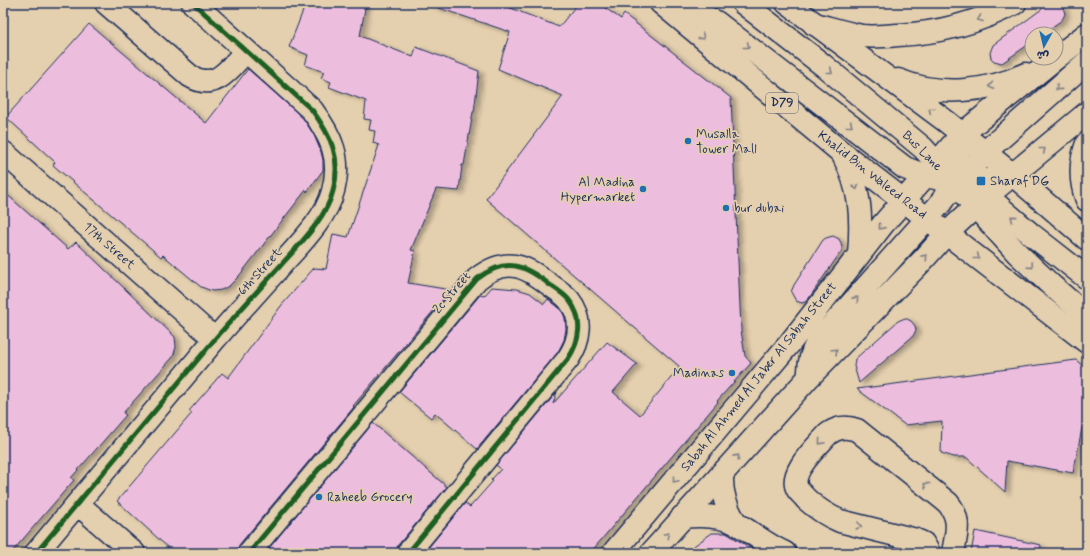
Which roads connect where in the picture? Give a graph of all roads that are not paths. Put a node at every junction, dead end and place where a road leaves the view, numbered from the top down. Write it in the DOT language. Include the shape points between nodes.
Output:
graph roads {
  1 [pos="106,3"];
  2 [pos="193,3"];
  3 [pos="743,3"];
  4 [pos="787,3"];
  5 [pos="1015,3"];
  6 [pos="669,9"];
  7 [pos="814,24"];
  8 [pos="1087,34"];
  9 [pos="246,51"];
  10 [pos="1064,52"];
  11 [pos="1087,62"];
  12 [pos="1041,66"];
  13 [pos="1046,66"];
  14 [pos="881,73"];
  15 [pos="1087,113"];
  16 [pos="962,134"];
  17 [pos="1087,143"];
  18 [pos="3,152"];
  19 [pos="842,152"];
  20 [pos="985,152"];
  21 [pos="931,170"];
  22 [pos="1013,175"];
  23 [pos="956,186"];
  24 [pos="904,200"];
  25 [pos="1087,200"];
  26 [pos="981,202"];
  27 [pos="927,218"];
  28 [pos="947,233"];
  29 [pos="1087,239"];
  30 [pos="859,254"];
  31 [pos="1087,278"];
  32 [pos="1087,316"];
  33 [pos="215,339"];
  34 [pos="1087,342"];
  35 [pos="809,377"];
  36 [pos="722,472"];
  37 [pos="78,504"];
  38 [pos="952,508"];
  39 [pos="682,517"];
  40 [pos="736,523"];
  41 [pos="926,548"];
  42 [pos="36,553"];
  43 [pos="134,553"];
  44 [pos="250,553"];
  45 [pos="408,553"];
  46 [pos="613,553"];
  47 [pos="651,553"];
  48 [pos="785,553"];
  49 [pos="953,553"];
  1 -- 9 [label="main road" via="196,80 209,82 222,77"];
  2 -- 9 [label="main road, 6th Street"];
  3 -- 21 [label="main road, Bus Lane, one-way" via="923,148"];
  4 -- 7 [label="main road"];
  5 -- 7 [label="main road, one-way" via="973,22 920,34 863,36"];
  6 -- 19 [label="main road, Khalid Bin Waleed Road / D79, one-way"];
  6 -- 21 [label="main road, one-way" via="697,14 716,22 905,168"];
  7 -- 14 [label="main road"];
  8 -- 10 [label="main road"];
  9 -- 33 [label="main road, 6th Street" via="312,110 325,128 334,148 336,170 333,192 325,212"];
  11 -- 20 [label="main road, one-way"];
  12 -- 14 [label="main road, one-way" via="996,85 965,90 922,87 901,82"];
  13 -- 16 [label="main road, Sabah Al Ahmed Al Jaber Al Sabah Street"];
  16 -- 14 [label="main road, one-way"];
  22 -- 15 [label="main road, one-way"];
  16 -- 20 [label="main road"];
  16 -- 21 [label="main road, Sabah Al Ahmed Al Jaber Al Sabah Street"];
  16 -- 23 [label="main road"];
  17 -- 25 [label="main road" via="1081,172"];
  18 -- 33 [label="main road, 17th Street"];
  19 -- 24 [label="main road, Khalid Bin Waleed Road / D79"];
  19 -- 30 [label="main road, one-way" via="858,194 861,224"];
  20 -- 22 [label="main road"];
  20 -- 23 [label="main road"];
  21 -- 23 [label="main road, Bus Lane"];
  21 -- 24 [label="main road, Sabah Al Ahmed Al Jaber Al Sabah Street"];
  22 -- 23 [label="main road"];
  22 -- 26 [label="main road"];
  22 -- 29 [label="main road"];
  23 -- 24 [label="main road" via="922,192"];
  23 -- 26 [label="main road, Bus Lane"];
  23 -- 27 [label="main road"];
  23 -- 28 [label="main road"];
  24 -- 27 [label="main road, Khalid Bin Waleed Road / D79"];
  24 -- 30 [label="main road, Sabah Al Ahmed Al Jaber Al Sabah Street, one-way"];
  26 -- 28 [label="main road"];
  31 -- 26 [label="main road, one-way" via="1032,235"];
  26 -- 32 [label="main road, Bus Lane, one-way" via="1028,264"];
  27 -- 28 [label="main road, Khalid Bin Waleed Road / D79"];
  35 -- 27 [label="main road, one-way" via="810,358 818,340"];
  28 -- 34 [label="main road, Khalid Bin Waleed Road / D79, one-way"];
  35 -- 28 [label="main road, one-way"];
  30 -- 46 [label="main road, Sabah Al Ahmed Al Jaber Al Sabah Street, one-way" via="790,343"];
  33 -- 37 [label="main road, 6th Street"];
  36 -- 35 [label="main road, one-way"];
  36 -- 39 [label="main road"];
  36 -- 40 [label="main road" via="724,499"];
  37 -- 42 [label="main road, 6th Street"];
  37 -- 43 [label="main road"];
  38 -- 41 [label="main road" via="946,527"];
  38 -- 41 [label="main road, one-way" via="857,430 851,428 839,428 828,434 798,469 795,480 798,491 823,513 840,521 916,540"];
  38 -- 49 [label="main road" via="957,522"];
  39 -- 40 [label="main road" via="704,516"];
  47 -- 39 [label="main road, one-way"];
  40 -- 48 [label="main road"];
  44 -- 45 [label="main road, 2c Street" via="476,279 498,266 523,267 569,299 579,323 579,336 575,348"];
}
